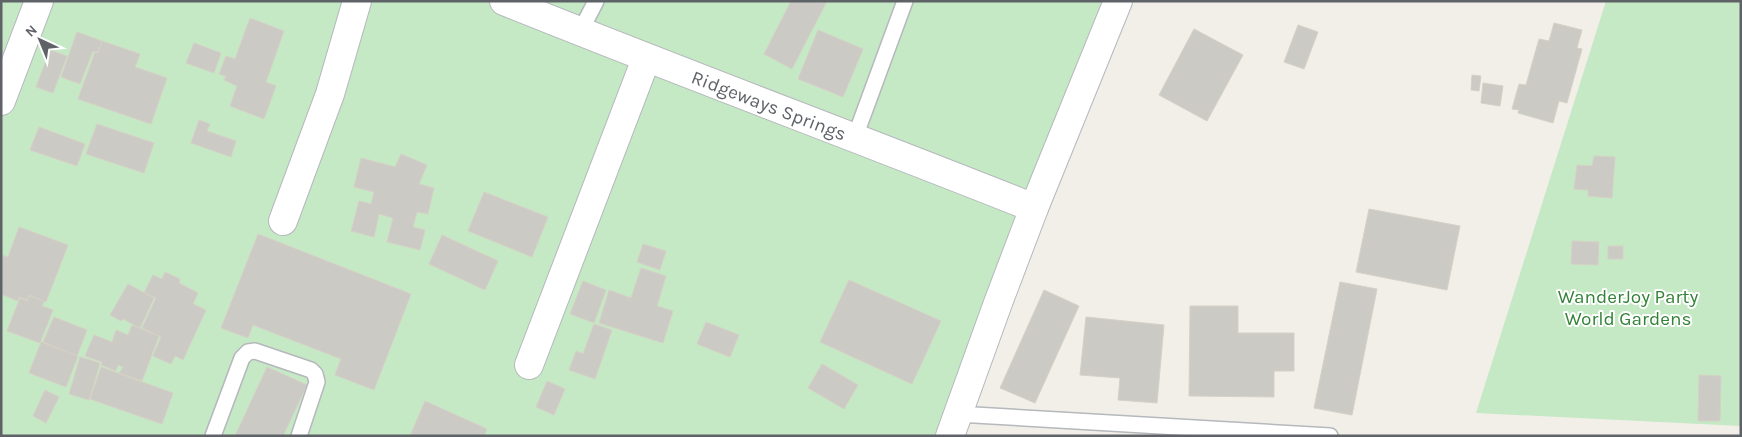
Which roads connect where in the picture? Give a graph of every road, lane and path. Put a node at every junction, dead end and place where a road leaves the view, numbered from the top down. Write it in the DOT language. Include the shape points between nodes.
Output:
graph roads {
  1 [pos="39,1"];
  2 [pos="358,1"];
  3 [pos="504,1"];
  4 [pos="596,1"];
  5 [pos="904,1"];
  6 [pos="1118,1"];
  7 [pos="580,32"];
  8 [pos="646,59"];
  9 [pos="1,101"];
  10 [pos="855,137"];
  11 [pos="1034,208"];
  12 [pos="283,221"];
  13 [pos="529,365"];
  14 [pos="954,425"];
  15 [pos="213,436"];
  16 [pos="299,436"];
  17 [pos="1330,436"];
  1 -- 9 [label="street"];
  2 -- 12 [label="street" via="330,94"];
  3 -- 7 [label="street, Ridgeways Springs"];
  4 -- 7 [label="lane"];
  5 -- 10 [label="lane"];
  6 -- 11 [label="street"];
  7 -- 8 [label="street, Ridgeways Springs"];
  8 -- 10 [label="street, Ridgeways Springs"];
  8 -- 13 [label="street"];
  10 -- 11 [label="street, Ridgeways Springs"];
  11 -- 14 [label="street"];
  14 -- 17 [label="lane"];
  15 -- 16 [label="lane" via="242,358 255,351 315,374 316,382"];
}
